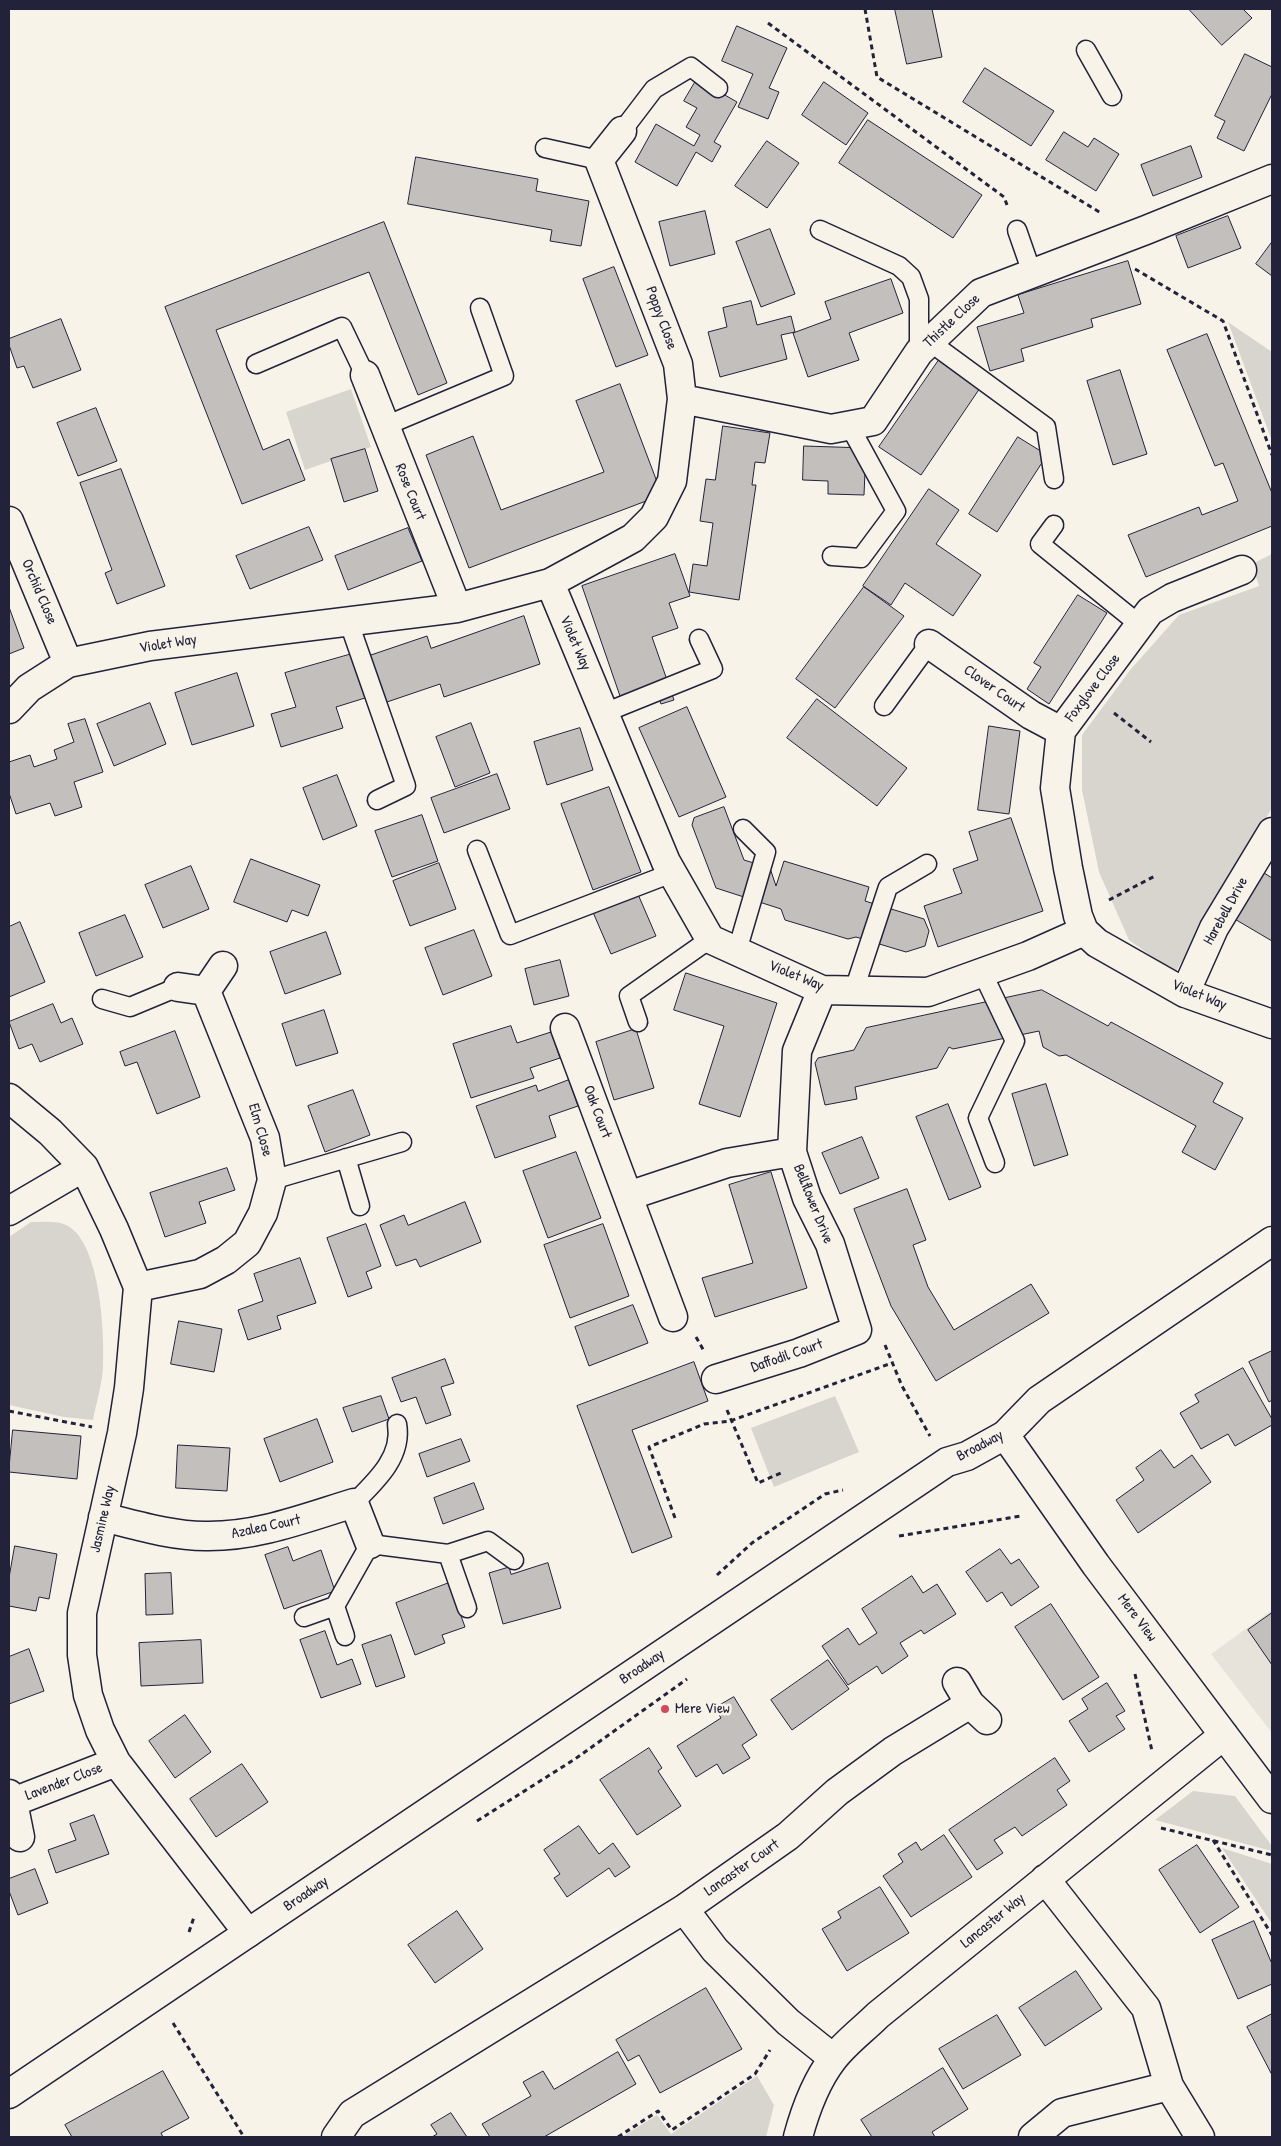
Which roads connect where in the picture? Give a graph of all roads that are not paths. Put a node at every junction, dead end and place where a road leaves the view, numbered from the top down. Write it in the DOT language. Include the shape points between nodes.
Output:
graph roads {
  1 [pos="1086,50"];
  2 [pos="718,88"];
  3 [pos="1112,96"];
  4 [pos="622,131"];
  5 [pos="545,148"];
  6 [pos="598,160"];
  7 [pos="1272,179"];
  8 [pos="820,230"];
  9 [pos="1017,230"];
  10 [pos="1032,273"];
  11 [pos="480,308"];
  12 [pos="925,347"];
  13 [pos="256,364"];
  14 [pos="365,375"];
  15 [pos="682,399"];
  16 [pos="849,425"];
  17 [pos="385,426"];
  18 [pos="1054,479"];
  19 [pos="654,517"];
  20 [pos="9,521"];
  21 [pos="1054,525"];
  22 [pos="832,556"];
  23 [pos="1242,570"];
  24 [pos="550,584"];
  25 [pos="456,608"];
  26 [pos="348,620"];
  27 [pos="1140,625"];
  28 [pos="699,640"];
  29 [pos="929,644"];
  30 [pos="68,663"];
  31 [pos="884,706"];
  32 [pos="9,709"];
  33 [pos="604,713"];
  34 [pos="1061,731"];
  35 [pos="377,800"];
  36 [pos="743,829"];
  37 [pos="1272,832"];
  38 [pos="476,850"];
  39 [pos="927,864"];
  40 [pos="672,873"];
  41 [pos="1081,924"];
  42 [pos="710,939"];
  43 [pos="737,952"];
  44 [pos="223,966"];
  45 [pos="982,972"];
  46 [pos="178,987"];
  47 [pos="822,990"];
  48 [pos="854,990"];
  49 [pos="206,991"];
  50 [pos="1186,993"];
  51 [pos="102,999"];
  52 [pos="638,1022"];
  53 [pos="1272,1024"];
  54 [pos="565,1028"];
  55 [pos="9,1098"];
  56 [pos="402,1142"];
  57 [pos="792,1152"];
  58 [pos="346,1158"];
  59 [pos="995,1163"];
  60 [pos="84,1167"];
  61 [pos="272,1180"];
  62 [pos="628,1196"];
  63 [pos="360,1206"];
  64 [pos="9,1211"];
  65 [pos="1272,1240"];
  66 [pos="138,1287"];
  67 [pos="673,1317"];
  68 [pos="857,1330"];
  69 [pos="716,1379"];
  70 [pos="397,1424"];
  71 [pos="1005,1435"];
  72 [pos="354,1503"];
  73 [pos="103,1516"];
  74 [pos="370,1544"];
  75 [pos="448,1554"];
  76 [pos="514,1560"];
  77 [pos="335,1606"];
  78 [pos="467,1608"];
  79 [pos="304,1617"];
  80 [pos="345,1636"];
  81 [pos="971,1702"];
  82 [pos="1224,1735"];
  83 [pos="116,1762"];
  84 [pos="11,1798"];
  85 [pos="1272,1799"];
  86 [pos="14,1842"];
  87 [pos="1044,1878"];
  88 [pos="684,1909"];
  89 [pos="248,1933"];
  90 [pos="833,2058"];
  91 [pos="1170,2086"];
  92 [pos="9,2094"];
  93 [pos="336,2137"];
  94 [pos="798,2137"];
  95 [pos="1033,2137"];
  96 [pos="1200,2137"];
  1 -- 3 [label="lane"];
  2 -- 4 [label="lane" via="691,67 654,89"];
  4 -- 6 [label="street"];
  5 -- 6 [label="lane"];
  6 -- 15 [label="street, Poppy Close" via="678,364"];
  7 -- 10 [label="street, Thistle Close"];
  8 -- 12 [label="lane" via="899,266 911,278 918,299"];
  9 -- 10 [label="lane"];
  10 -- 12 [label="street, Thistle Close" via="981,293"];
  11 -- 17 [label="lane" via="504,376"];
  12 -- 16 [label="street, Thistle Close" via="873,421"];
  12 -- 18 [label="lane" via="1046,427"];
  13 -- 14 [label="lane" via="342,327"];
  14 -- 17 [label="street, Rose Court"];
  15 -- 16 [label="street, Thistle Close" via="831,429"];
  15 -- 19 [label="street, Poppy Close" via="672,481"];
  16 -- 22 [label="lane" via="896,512 861,558"];
  17 -- 25 [label="street, Rose Court"];
  19 -- 24 [label="street, Violet Way" via="633,538"];
  20 -- 30 [label="street, Orchid Close"];
  21 -- 27 [label="lane" via="1040,544"];
  23 -- 27 [label="street, Foxglove Close" via="1172,598 1150,611"];
  24 -- 25 [label="street, Violet Way"];
  24 -- 33 [label="street, Violet Way"];
  25 -- 26 [label="street, Violet Way"];
  26 -- 30 [label="street, Violet Way" via="150,646"];
  26 -- 35 [label="lane" via="406,786"];
  27 -- 34 [label="street, Foxglove Close"];
  28 -- 33 [label="lane" via="713,669"];
  29 -- 31 [label="lane"];
  29 -- 34 [label="street, Clover Court" via="1031,715"];
  30 -- 32 [label="street, Violet Way" via="30,688"];
  33 -- 40 [label="street, Violet Way"];
  34 -- 41 [label="street, Foxglove Close" via="1055,788"];
  36 -- 43 [label="lane" via="766,852"];
  37 -- 50 [label="street, Harebell Drive" via="1214,928"];
  38 -- 40 [label="lane" via="510,935"];
  39 -- 48 [label="lane" via="888,887"];
  40 -- 42 [label="street, Violet Way"];
  41 -- 45 [label="street, Violet Way" via="1028,956"];
  41 -- 50 [label="street, Violet Way" via="1097,942"];
  42 -- 43 [label="street, Violet Way"];
  42 -- 52 [label="lane" via="629,996"];
  43 -- 47 [label="street, Violet Way"];
  44 -- 49 [label="street"];
  45 -- 48 [label="street, Violet Way" via="928,992"];
  45 -- 59 [label="lane" via="1015,1041 978,1118"];
  46 -- 49 [label="street"];
  46 -- 51 [label="lane" via="130,1007"];
  47 -- 48 [label="street, Violet Way"];
  47 -- 57 [label="street, Bellflower Drive" via="797,1051"];
  49 -- 61 [label="street, Elm Close" via="265,1138"];
  50 -- 53 [label="street, Violet Way"];
  54 -- 62 [label="street, Oak Court"];
  55 -- 60 [label="street, Jasmine Way" via="50,1132"];
  56 -- 58 [label="lane"];
  57 -- 62 [label="street" via="728,1163"];
  57 -- 68 [label="street, Bellflower Drive" via="807,1198 830,1244"];
  58 -- 61 [label="lane"];
  58 -- 63 [label="lane"];
  60 -- 64 [label="street"];
  60 -- 66 [label="street, Jasmine Way"];
  61 -- 66 [label="street, Elm Close" via="263,1213 247,1243 226,1260 200,1274"];
  62 -- 67 [label="street, Oak Court"];
  65 -- 71 [label="street, Broadway" via="1040,1400"];
  66 -- 73 [label="street, Jasmine Way" via="129,1388"];
  68 -- 69 [label="street, Daffodil Court" via="799,1353"];
  70 -- 72 [label="lane" via="400,1438 384,1472"];
  71 -- 82 [label="street, Mere View" via="1096,1565"];
  71 -- 89 [label="street, Broadway" via="967,1456 947,1462"];
  72 -- 73 [label="street, Azalea Court" via="270,1529 238,1535 194,1535 156,1530"];
  72 -- 74 [label="street"];
  73 -- 83 [label="street, Jasmine Way" via="82,1613 82,1655 88,1694 100,1730"];
  74 -- 75 [label="lane"];
  74 -- 77 [label="lane"];
  75 -- 76 [label="lane" via="488,1541"];
  75 -- 78 [label="lane"];
  77 -- 79 [label="lane"];
  77 -- 80 [label="lane"];
  81 -- 88 [label="street, Lancaster Court" via="893,1750 837,1792 788,1836"];
  82 -- 85 [label="street, Mere View"];
  82 -- 87 [label="street, Lancaster Way"];
  83 -- 84 [label="street, Lavender Close"];
  83 -- 89 [label="street, Jasmine Way"];
  84 -- 86 [label="street, Lavender Close"];
  87 -- 90 [label="street, Lancaster Way" via="878,2016"];
  87 -- 91 [label="street" via="1146,2008"];
  88 -- 90 [label="street" via="715,1950 788,2022"];
  88 -- 93 [label="street, Lancaster Court" via="352,2114"];
  89 -- 92 [label="street, Broadway"];
  90 -- 94 [label="street, Lancaster Way" via="802,2120"];
  91 -- 95 [label="street" via="1062,2113"];
  91 -- 96 [label="street"];
}
